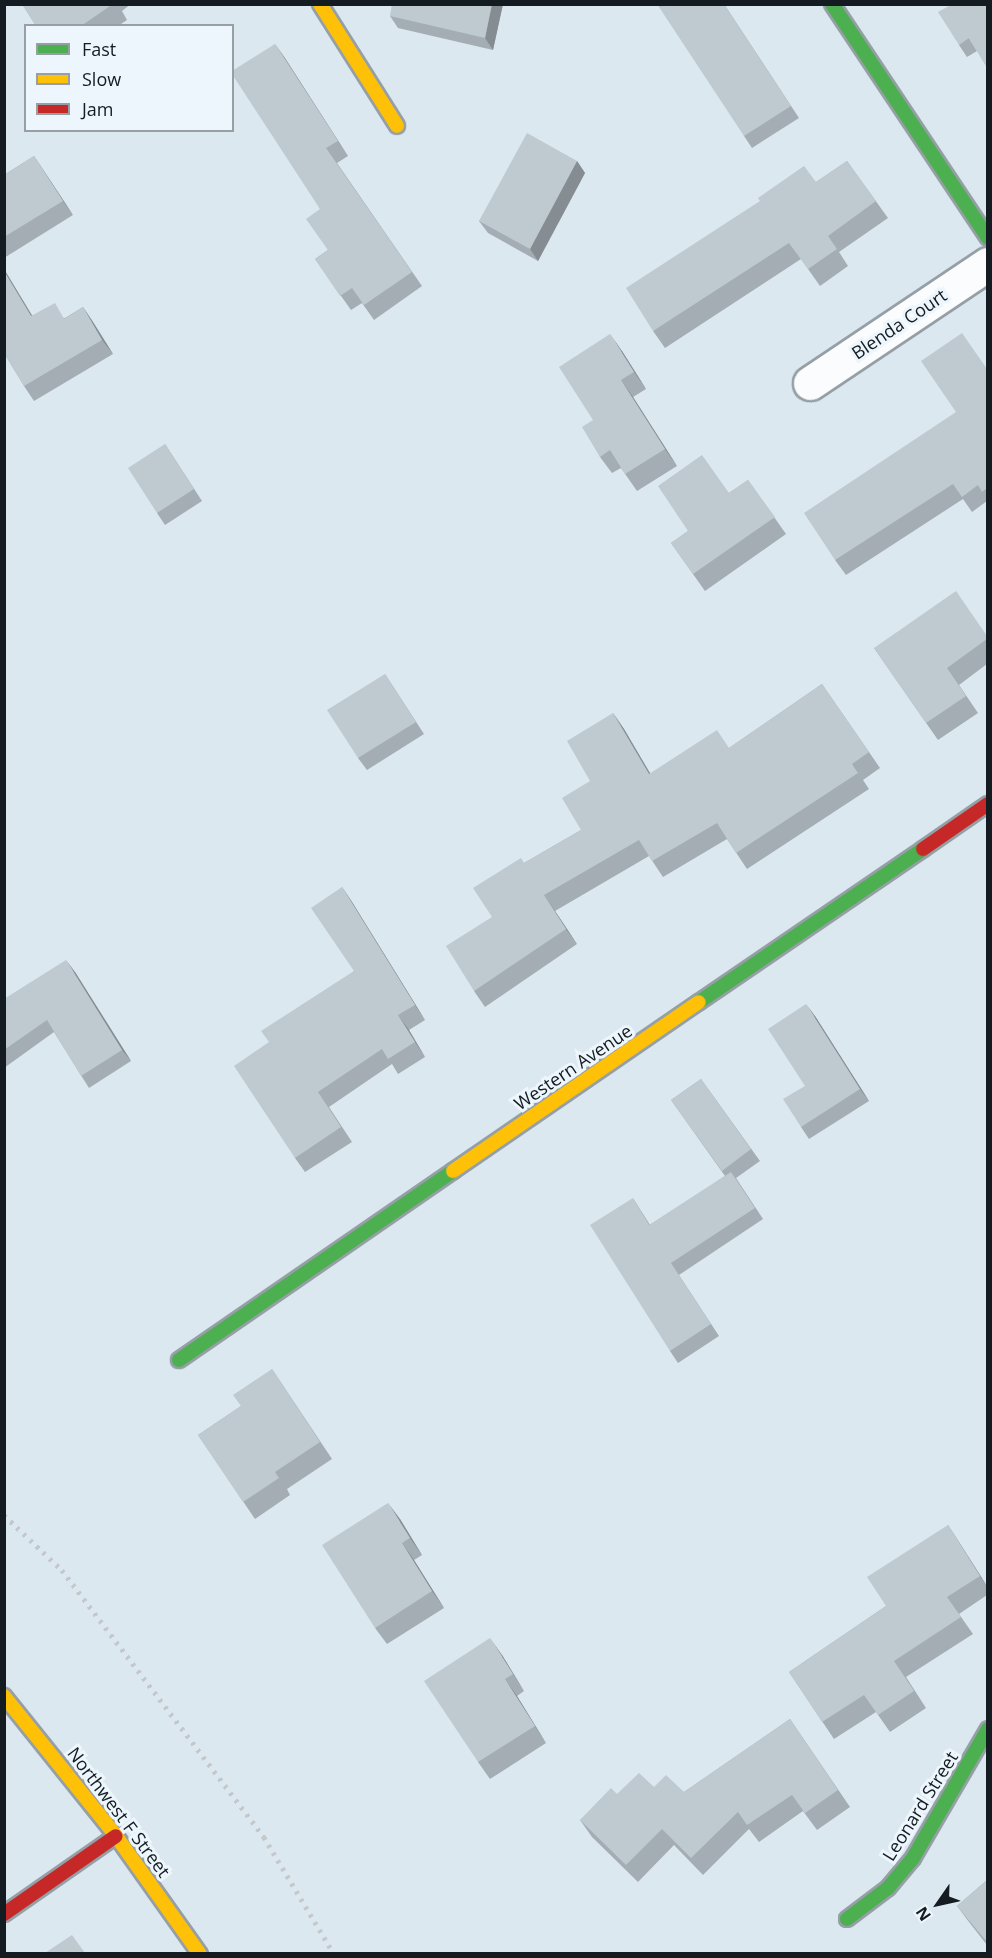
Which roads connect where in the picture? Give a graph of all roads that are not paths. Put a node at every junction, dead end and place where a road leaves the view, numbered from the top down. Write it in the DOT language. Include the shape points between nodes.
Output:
graph roads {
  1 [pos="320,4"];
  2 [pos="832,4"];
  3 [pos="397,126"];
  4 [pos="987,238"];
  5 [pos="987,264"];
  6 [pos="810,383"];
  7 [pos="987,804"];
  8 [pos="178,1360"];
  9 [pos="4,1696"];
  10 [pos="987,1729"];
  11 [pos="116,1836"];
  12 [pos="4,1914"];
  13 [pos="847,1919"];
  14 [pos="201,1953"];
  1 -- 3 [label="street"];
  2 -- 4 [label="street"];
  5 -- 6 [label="street, Blenda Court"];
  7 -- 8 [label="street, Western Avenue"];
  9 -- 11 [label="street, Northwest F Street"];
  10 -- 13 [label="street, Leonard Street" via="914,1857 888,1888"];
  11 -- 12 [label="street"];
  11 -- 14 [label="street, Northwest F Street"];
}
